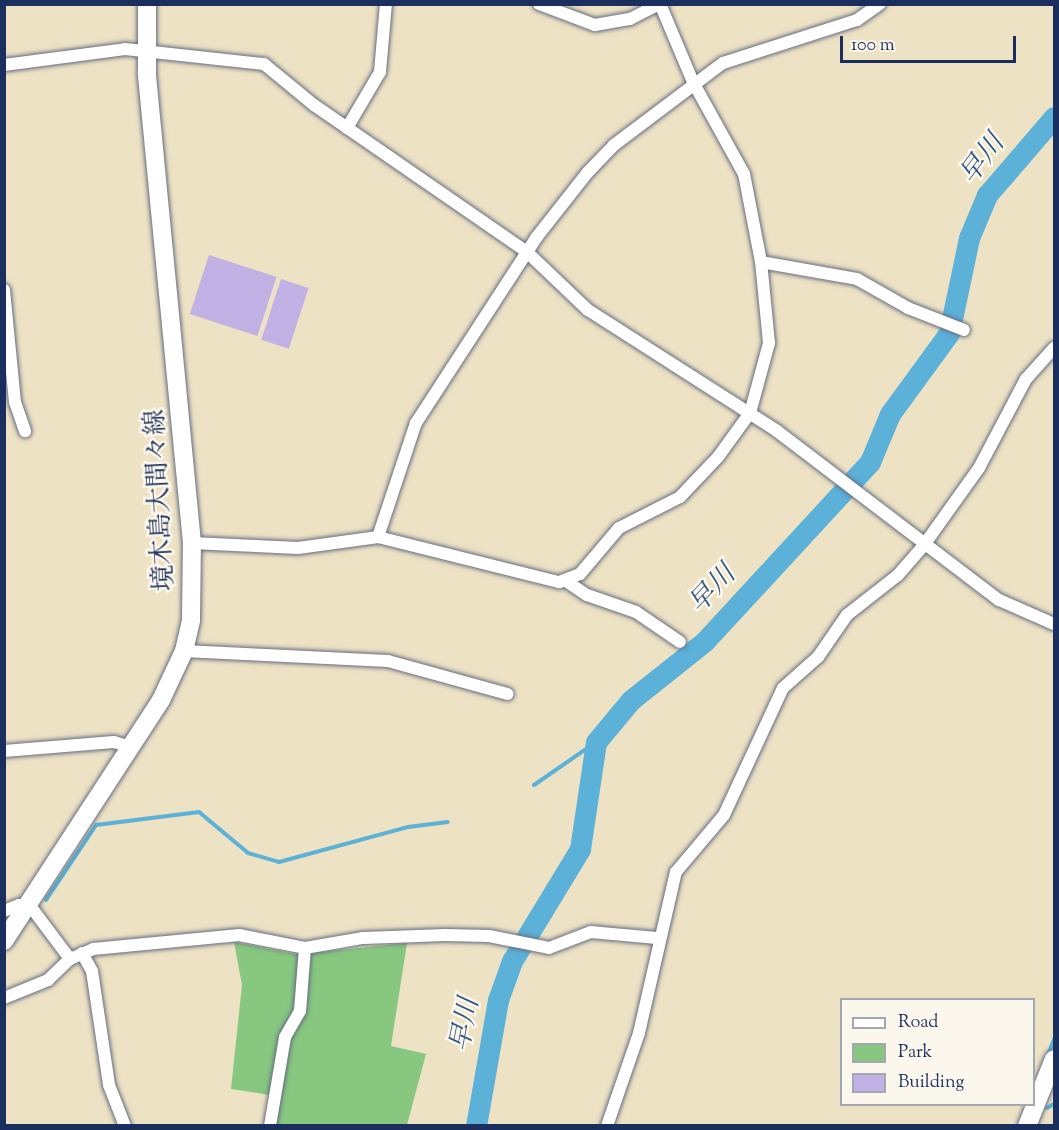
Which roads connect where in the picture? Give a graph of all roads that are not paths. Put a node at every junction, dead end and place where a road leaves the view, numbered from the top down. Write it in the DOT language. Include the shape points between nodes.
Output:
graph roads {
  1 [pos="147,4"];
  2 [pos="386,4"];
  3 [pos="539,4"];
  4 [pos="659,4"];
  5 [pos="880,4"];
  6 [pos="146,50"];
  7 [pos="4,64"];
  8 [pos="693,82"];
  9 [pos="347,128"];
  10 [pos="527,252"];
  11 [pos="761,262"];
  12 [pos="4,290"];
  13 [pos="964,330"];
  14 [pos="1054,348"];
  15 [pos="750,413"];
  16 [pos="25,431"];
  17 [pos="378,537"];
  18 [pos="192,543"];
  19 [pos="924,544"];
  20 [pos="566,580"];
  21 [pos="1054,624"];
  22 [pos="680,642"];
  23 [pos="184,651"];
  24 [pos="508,694"];
  25 [pos="130,747"];
  26 [pos="4,751"];
  27 [pos="27,906"];
  28 [pos="4,911"];
  29 [pos="657,938"];
  30 [pos="4,941"];
  31 [pos="305,948"];
  32 [pos="82,953"];
  33 [pos="70,959"];
  34 [pos="4,998"];
  35 [pos="1054,1059"];
  36 [pos="1035,1105"];
  37 [pos="1035,1106"];
  38 [pos="125,1125"];
  39 [pos="270,1125"];
  40 [pos="607,1125"];
  41 [pos="1027,1125"];
  1 -- 6 [label="main road, 境木島大間々線"];
  2 -- 9 [label="street" via="380,72"];
  3 -- 4 [label="street" via="595,25 630,19"];
  4 -- 8 [label="street"];
  5 -- 8 [label="street" via="857,20 723,63"];
  6 -- 7 [label="street" via="92,49"];
  6 -- 9 [label="street" via="259,62"];
  6 -- 18 [label="main road, 境木島大間々線"];
  8 -- 10 [label="street" via="588,172"];
  8 -- 11 [label="street" via="744,174"];
  9 -- 10 [label="street"];
  10 -- 15 [label="street" via="579,304"];
  10 -- 17 [label="street" via="416,423"];
  11 -- 13 [label="street" via="857,279"];
  11 -- 15 [label="street" via="770,343"];
  12 -- 16 [label="street" via="15,402"];
  14 -- 19 [label="street" via="1026,379 979,468"];
  15 -- 19 [label="street"];
  15 -- 20 [label="street" via="680,496 619,528 580,574"];
  17 -- 18 [label="street" via="298,548"];
  17 -- 20 [label="street" via="548,581"];
  18 -- 23 [label="main road, 境木島大間々線" via="191,620"];
  19 -- 21 [label="street" via="1007,605"];
  19 -- 29 [label="street" via="898,575 847,615 818,657 783,688 724,815 671,881"];
  20 -- 22 [label="street" via="586,595 643,616"];
  23 -- 24 [label="street" via="388,661"];
  23 -- 25 [label="main road, 境木島大間々線"];
  25 -- 26 [label="street" via="114,742"];
  25 -- 27 [label="main road, 境木島大間々線"];
  27 -- 28 [label="street"];
  27 -- 30 [label="main road, 境木島大間々線"];
  27 -- 33 [label="street"];
  29 -- 31 [label="street" via="591,932 544,947 467,935 363,938"];
  29 -- 40 [label="street" via="639,1033"];
  31 -- 32 [label="street" via="239,935"];
  31 -- 39 [label="street" via="300,1011 285,1037"];
  32 -- 33 [label="street"];
  32 -- 38 [label="street" via="92,971 109,1085"];
  33 -- 34 [label="street" via="48,980"];
  35 -- 36 [label="main road"];
  37 -- 41 [label="main road"];
}
